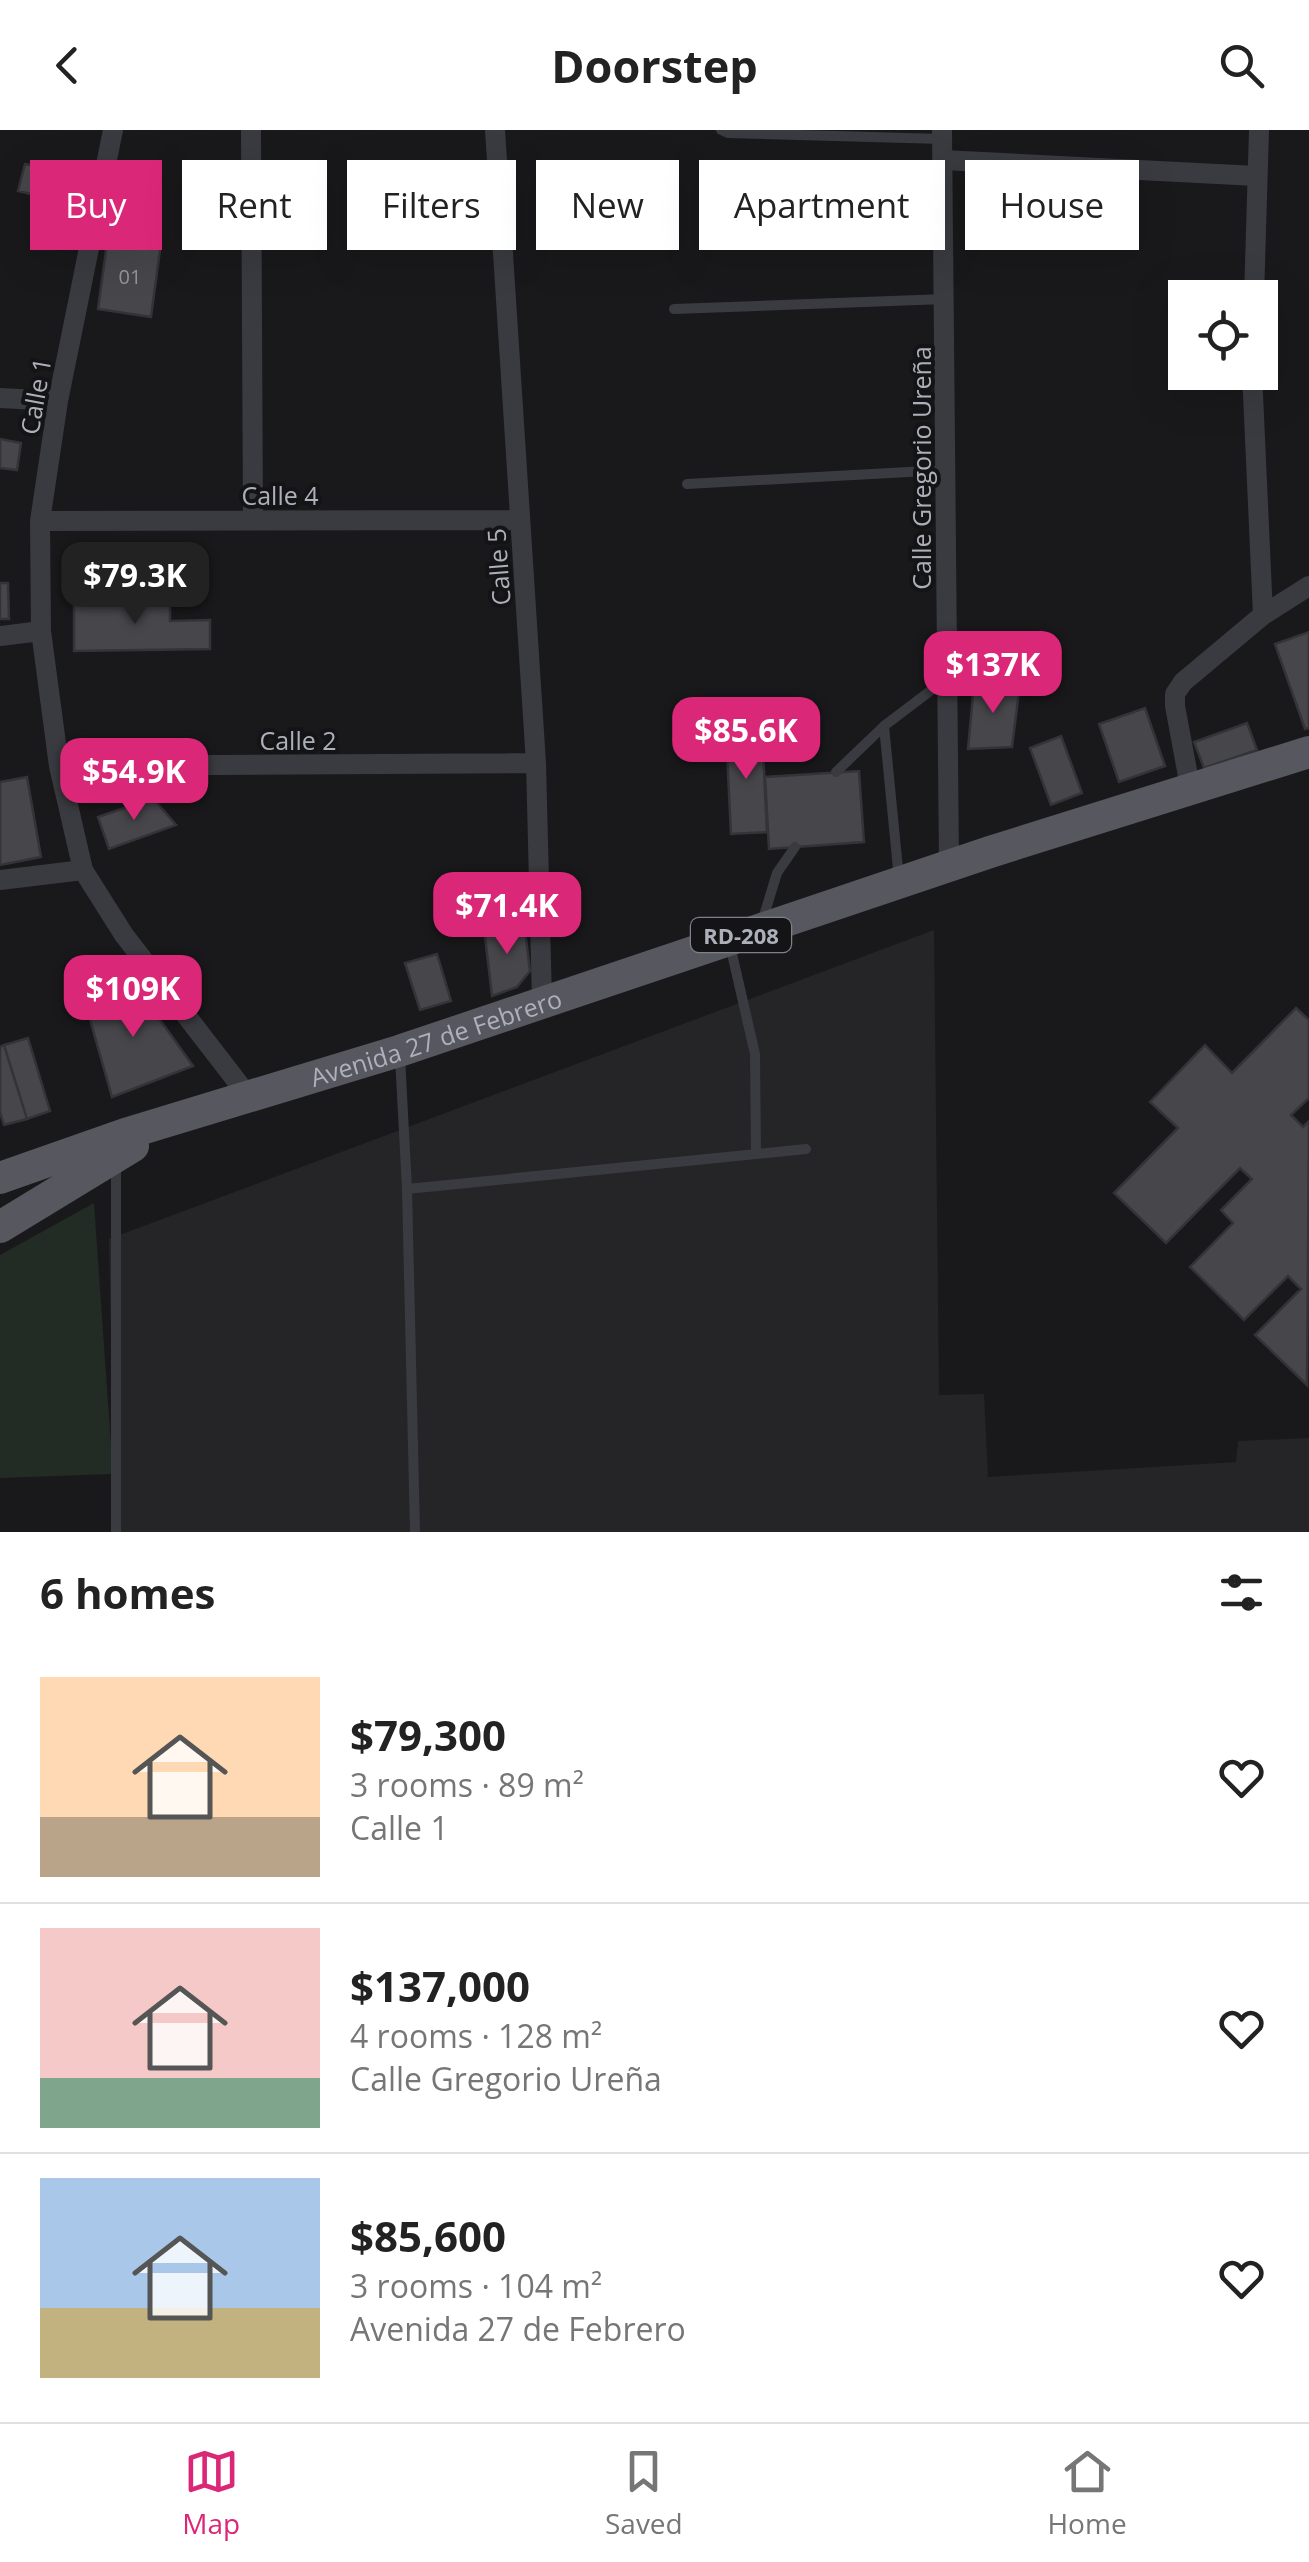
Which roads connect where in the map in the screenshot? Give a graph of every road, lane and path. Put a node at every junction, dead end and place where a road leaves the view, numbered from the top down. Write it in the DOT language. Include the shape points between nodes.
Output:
graph roads {
  1 [pos="113,130"];
  2 [pos="250,130"];
  3 [pos="495,130"];
  4 [pos="721,130"];
  5 [pos="1259,130"];
  6 [pos="942,134"];
  7 [pos="943,160"];
  8 [pos="945,160"];
  9 [pos="1256,176"];
  10 [pos="945,250"];
  11 [pos="1254,280"];
  12 [pos="946,299"];
  13 [pos="674,308"];
  14 [pos="1253,390"];
  15 [pos="0,398"];
  16 [pos="58,401"];
  17 [pos="945,470"];
  18 [pos="687,484"];
  19 [pos="253,520"];
  20 [pos="520,520"];
  21 [pos="40,521"];
  22 [pos="1309,586"];
  23 [pos="1263,614"];
  24 [pos="41,630"];
  25 [pos="0,636"];
  26 [pos="947,678"];
  27 [pos="884,726"];
  28 [pos="1309,752"];
  29 [pos="536,763"];
  30 [pos="59,766"];
  31 [pos="836,772"];
  32 [pos="1190,792"];
  33 [pos="796,847"];
  34 [pos="949,865"];
  35 [pos="83,870"];
  36 [pos="0,880"];
  37 [pos="899,882"];
  38 [pos="761,928"];
  39 [pos="728,939"];
  40 [pos="542,1001"];
  41 [pos="400,1051"];
  42 [pos="249,1097"];
  43 [pos="175,1120"];
  44 [pos="806,1149"];
  45 [pos="72,1152"];
  46 [pos="756,1153"];
  47 [pos="116,1156"];
  48 [pos="0,1163"];
  49 [pos="0,1178"];
  50 [pos="407,1189"];
  51 [pos="0,1227"];
  52 [pos="116,1532"];
  53 [pos="416,1532"];
  1 -- 16 [label="street, Calle 1"];
  2 -- 19 [label="street"];
  3 -- 20 [label="street, Calle 5"];
  4 -- 6 [label="lane"];
  5 -- 9 [label="street"];
  6 -- 7 [label="street, Calle Gregorio Ureña"];
  8 -- 9 [label="street"];
  9 -- 11 [label="street"];
  10 -- 12 [label="street, Calle Gregorio Ureña"];
  12 -- 13 [label="lane"];
  12 -- 17 [label="street, Calle Gregorio Ureña"];
  14 -- 23 [label="street"];
  15 -- 16 [label="street"];
  16 -- 21 [label="street, Calle 1"];
  17 -- 18 [label="lane"];
  17 -- 26 [label="street, Calle Gregorio Ureña"];
  19 -- 20 [label="street, Calle 4"];
  19 -- 21 [label="street, Calle 4"];
  20 -- 29 [label="street, Calle 5"];
  21 -- 24 [label="street, Calle 1"];
  22 -- 23 [label="street"];
  23 -- 32 [label="street" via="1175,694"];
  24 -- 25 [label="street"];
  24 -- 30 [label="street, Calle 1"];
  26 -- 27 [label="lane"];
  26 -- 34 [label="street, Calle Gregorio Ureña"];
  27 -- 31 [label="lane"];
  27 -- 37 [label="lane"];
  28 -- 32 [label="main road, Avenida 27 de Febrero / RD-208"];
  29 -- 30 [label="street, Calle 2"];
  29 -- 40 [label="street, Calle 5"];
  30 -- 35 [label="street, Calle 1"];
  32 -- 34 [label="main road, Avenida 27 de Febrero / RD-208"];
  33 -- 38 [label="lane" via="777,873"];
  34 -- 37 [label="main road, Avenida 27 de Febrero / RD-208"];
  35 -- 36 [label="street"];
  35 -- 42 [label="street, Calle 1" via="124,935"];
  37 -- 38 [label="main road, Avenida 27 de Febrero / RD-208"];
  38 -- 39 [label="main road, Avenida 27 de Febrero / RD-208"];
  39 -- 40 [label="main road, Avenida 27 de Febrero / RD-208"];
  39 -- 46 [label="lane" via="755,1054"];
  40 -- 41 [label="main road, Avenida 27 de Febrero / RD-208"];
  41 -- 42 [label="main road, Avenida 27 de Febrero / RD-208"];
  41 -- 50 [label="lane"];
  42 -- 43 [label="main road, Avenida 27 de Febrero / RD-208"];
  43 -- 45 [label="main road, Avenida 27 de Febrero / RD-208"];
  43 -- 47 [label="main road"];
  44 -- 46 [label="lane"];
  45 -- 48 [label="main road, Avenida 27 de Febrero / RD-208"];
  45 -- 49 [label="main road, Avenida 27 de Febrero / RD-208"];
  46 -- 50 [label="lane"];
  47 -- 51 [label="main road"];
  47 -- 52 [label="lane"];
  50 -- 53 [label="lane"];
}
